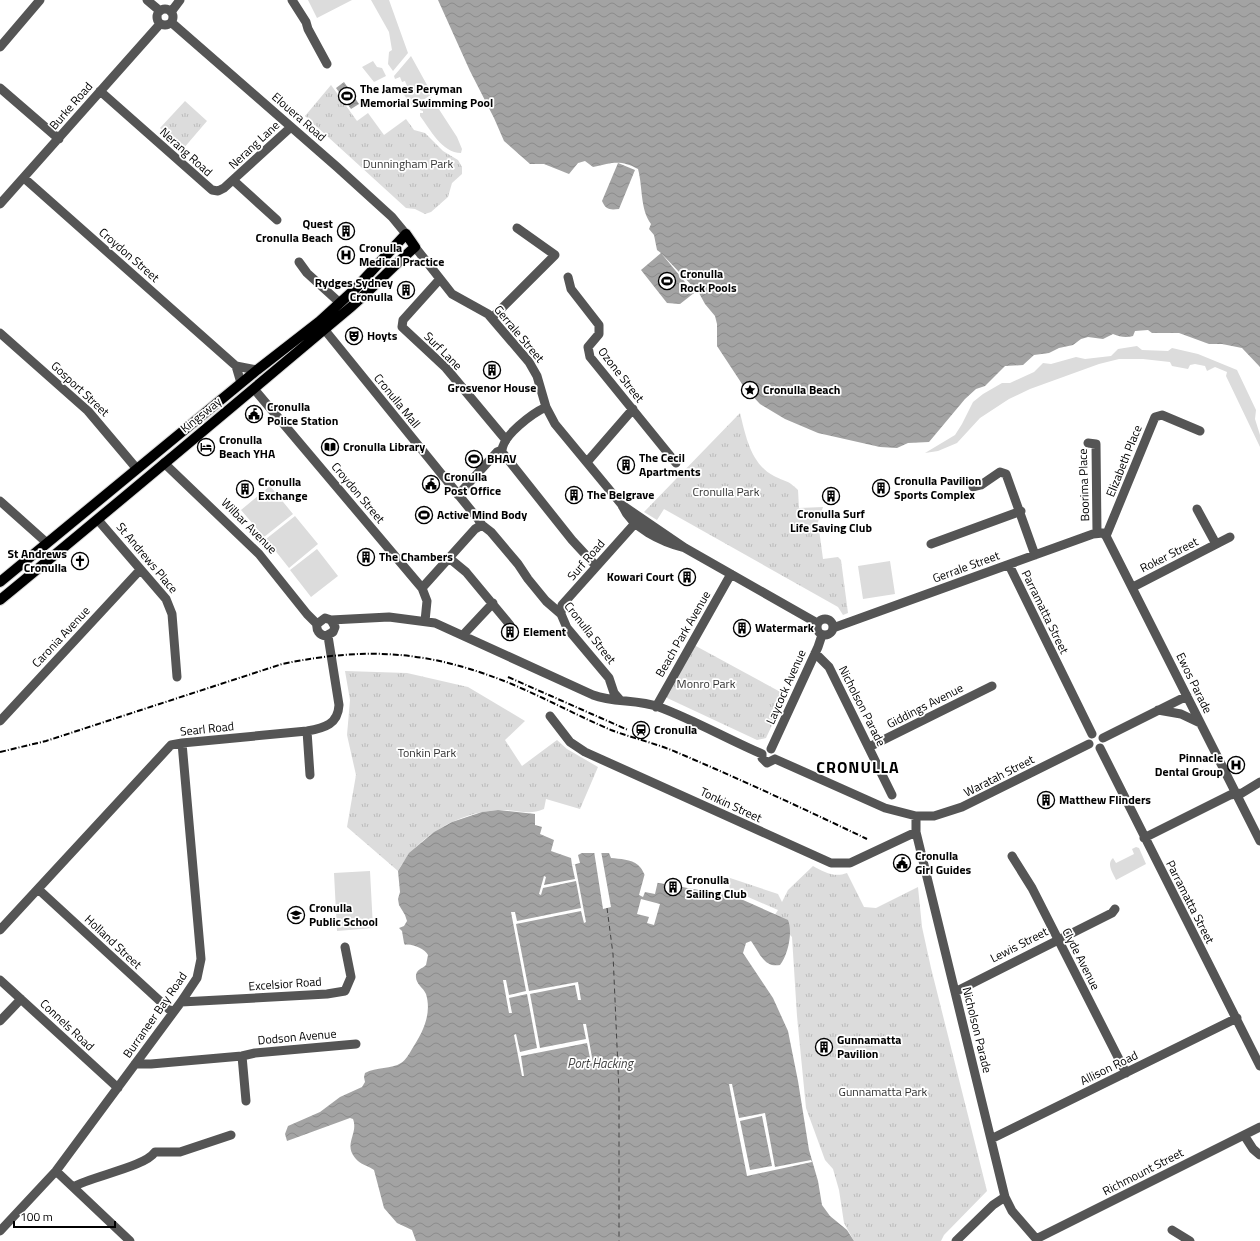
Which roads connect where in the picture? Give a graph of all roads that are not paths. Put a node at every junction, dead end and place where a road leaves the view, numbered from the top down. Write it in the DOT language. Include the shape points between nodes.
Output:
graph roads {
  1 [pos="40,0"];
  2 [pos="147,0"];
  3 [pos="180,0"];
  4 [pos="292,0"];
  5 [pos="160,11"];
  6 [pos="171,12"];
  7 [pos="172,23"];
  8 [pos="160,24"];
  9 [pos="0,47"];
  10 [pos="327,64"];
  11 [pos="0,88"];
  12 [pos="100,91"];
  13 [pos="291,127"];
  14 [pos="59,139"];
  15 [pos="24,178"];
  16 [pos="233,180"];
  17 [pos="0,204"];
  18 [pos="277,220"];
  19 [pos="517,228"];
  20 [pos="406,234"];
  21 [pos="415,247"];
  22 [pos="382,258"];
  23 [pos="299,262"];
  24 [pos="397,263"];
  25 [pos="568,277"];
  26 [pos="439,280"];
  27 [pos="340,303"];
  28 [pos="492,318"];
  29 [pos="324,329"];
  30 [pos="0,332"];
  31 [pos="276,357"];
  32 [pos="236,366"];
  33 [pos="257,370"];
  34 [pos="241,383"];
  35 [pos="254,389"];
  36 [pos="221,400"];
  37 [pos="546,407"];
  38 [pos="632,409"];
  39 [pos="1200,431"];
  40 [pos="506,440"];
  41 [pos="1088,443"];
  42 [pos="502,450"];
  43 [pos="155,454"];
  44 [pos="587,462"];
  45 [pos="164,463"];
  46 [pos="676,463"];
  47 [pos="137,469"];
  48 [pos="973,486"];
  49 [pos="458,495"];
  50 [pos="0,501"];
  51 [pos="89,509"];
  52 [pos="1197,509"];
  53 [pos="1020,512"];
  54 [pos="98,520"];
  55 [pos="637,521"];
  56 [pos="482,525"];
  57 [pos="1097,533"];
  58 [pos="1106,536"];
  59 [pos="1230,537"];
  60 [pos="47,543"];
  61 [pos="931,544"];
  62 [pos="1216,544"];
  63 [pos="1035,555"];
  64 [pos="449,558"];
  65 [pos="1009,565"];
  66 [pos="596,566"];
  67 [pos="140,570"];
  68 [pos="731,574"];
  69 [pos="0,582"];
  70 [pos="1133,587"];
  71 [pos="422,588"];
  72 [pos="0,600"];
  73 [pos="493,603"];
  74 [pos="561,614"];
  75 [pos="425,621"];
  76 [pos="333,623"];
  77 [pos="817,623"];
  78 [pos="317,624"];
  79 [pos="510,625"];
  80 [pos="833,628"];
  81 [pos="822,635"];
  82 [pos="328,636"];
  83 [pos="463,636"];
  84 [pos="815,653"];
  85 [pos="178,677"];
  86 [pos="992,686"];
  87 [pos="1187,696"];
  88 [pos="620,700"];
  89 [pos="656,707"];
  90 [pos="1158,710"];
  91 [pos="550,716"];
  92 [pos="0,721"];
  93 [pos="1200,723"];
  94 [pos="307,731"];
  95 [pos="1092,734"];
  96 [pos="1103,738"];
  97 [pos="182,743"];
  98 [pos="1089,744"];
  99 [pos="869,747"];
  100 [pos="1100,748"];
  101 [pos="771,749"];
  102 [pos="762,754"];
  103 [pos="775,759"];
  104 [pos="310,775"];
  105 [pos="1260,782"];
  106 [pos="1236,794"];
  107 [pos="892,795"];
  108 [pos="916,816"];
  109 [pos="916,832"];
  110 [pos="1144,838"];
  111 [pos="1260,841"];
  112 [pos="1012,856"];
  113 [pos="38,889"];
  114 [pos="1115,909"];
  115 [pos="0,930"];
  116 [pos="1057,939"];
  117 [pos="345,947"];
  118 [pos="0,980"];
  119 [pos="955,992"];
  120 [pos="21,999"];
  121 [pos="181,1002"];
  122 [pos="173,1013"];
  123 [pos="1237,1018"];
  124 [pos="0,1021"];
  125 [pos="356,1044"];
  126 [pos="242,1056"];
  127 [pos="135,1064"];
  128 [pos="1260,1066"];
  129 [pos="1126,1073"];
  130 [pos="118,1088"];
  131 [pos="246,1101"];
  132 [pos="1260,1127"];
  133 [pos="231,1135"];
  134 [pos="1244,1135"];
  135 [pos="991,1139"];
  136 [pos="1260,1154"];
  137 [pos="56,1171"];
  138 [pos="73,1187"];
  139 [pos="1005,1197"];
  140 [pos="0,1230"];
  141 [pos="1172,1230"];
  142 [pos="1037,1240"];
  143 [pos="130,1241"];
  144 [pos="956,1241"];
  145 [pos="1190,1241"];
  1 -- 9 [label="street"];
  2 -- 5 [label="street"];
  3 -- 6 [label="street"];
  4 -- 10 [label="street"];
  5 -- 6 [label="street" via="164,9"];
  5 -- 8 [label="street" via="157,16"];
  6 -- 7 [label="street" via="174,18"];
  7 -- 8 [label="street" via="165,26"];
  7 -- 13 [label="street, Elouera Road"];
  8 -- 12 [label="street, Burke Road"];
  11 -- 14 [label="street"];
  12 -- 14 [label="street, Burke Road"];
  12 -- 16 [label="street, Nerang Road" via="209,188 221,190"];
  13 -- 16 [label="street, Nerang Lane"];
  13 -- 20 [label="street, Elouera Road" via="392,217"];
  14 -- 15 [label="street, Burke Road"];
  15 -- 17 [label="street, Burke Road"];
  15 -- 32 [label="street, Croydon Street"];
  16 -- 18 [label="street"];
  19 -- 28 [label="street" via="555,255"];
  20 -- 21 [label="main road, Gerrale Street"];
  20 -- 22 [label="main road, Kingsway"];
  21 -- 24 [label="main road, Kingsway"];
  21 -- 26 [label="street, Gerrale Street"];
  22 -- 24 [label="main road" via="393,254 397,258"];
  22 -- 27 [label="main road, Kingsway"];
  23 -- 27 [label="street" via="307,273"];
  24 -- 29 [label="main road, Kingsway"];
  25 -- 38 [label="street, Ozone Street" via="571,289 599,325 599,334 588,347 590,357"];
  26 -- 28 [label="street, Gerrale Street" via="456,297 481,309"];
  26 -- 40 [label="street, Surf Lane" via="403,320 402,327 446,368"];
  27 -- 31 [label="main road, Kingsway"];
  28 -- 37 [label="street, Gerrale Street" via="533,369"];
  29 -- 35 [label="main road, Kingsway"];
  29 -- 49 [label="street, Cronulla Mall"];
  30 -- 47 [label="street, Gosport Street" via="88,411"];
  31 -- 33 [label="main road, Kingsway"];
  31 -- 35 [label="main road" via="258,378"];
  32 -- 33 [label="street"];
  32 -- 34 [label="street"];
  33 -- 34 [label="main road, Kingsway"];
  34 -- 36 [label="main road, Kingsway"];
  35 -- 36 [label="main road" via="243,390"];
  35 -- 45 [label="main road, Kingsway"];
  35 -- 71 [label="street, Croydon Street"];
  36 -- 43 [label="main road, Kingsway"];
  37 -- 40 [label="street" via="527,418"];
  37 -- 44 [label="street, Gerrale Street" via="555,424"];
  38 -- 44 [label="street"];
  38 -- 46 [label="street, Ozone Street"];
  39 -- 58 [label="street, Elizabeth Place" via="1162,415 1155,417"];
  40 -- 42 [label="street"];
  41 -- 57 [label="street, Boorima Place" via="1096,444"];
  42 -- 49 [label="street" via="497,452"];
  42 -- 66 [label="street" via="509,463"];
  43 -- 45 [label="main road, Wilbar Avenue"];
  43 -- 47 [label="main road, Kingsway"];
  44 -- 55 [label="street, Gerrale Street" via="622,505 625,513"];
  45 -- 54 [label="main road, Kingsway"];
  45 -- 78 [label="street, Wilbar Avenue" via="259,554"];
  47 -- 51 [label="main road, Kingsway"];
  48 -- 53 [label="street" via="981,486 997,473 1004,472"];
  49 -- 56 [label="street, Cronulla Mall"];
  50 -- 60 [label="street"];
  51 -- 54 [label="main road, St Andrews Place"];
  51 -- 60 [label="main road, Kingsway"];
  52 -- 62 [label="street, Roker Street"];
  53 -- 61 [label="street"];
  53 -- 63 [label="street"];
  54 -- 67 [label="street, St Andrews Place"];
  54 -- 72 [label="main road, Kingsway"];
  55 -- 66 [label="street, Surf Road"];
  55 -- 68 [label="street, Gerrale Street" via="666,541 685,548"];
  56 -- 64 [label="street" via="475,529"];
  56 -- 74 [label="street, Cronulla Street" via="518,564 546,601"];
  57 -- 58 [label="street"];
  57 -- 63 [label="street, Gerrale Street"];
  58 -- 70 [label="street, Ewos Parade"];
  59 -- 62 [label="street, Roker Street"];
  60 -- 69 [label="main road, Kingsway"];
  62 -- 70 [label="street, Roker Street"];
  63 -- 65 [label="street, Gerrale Street"];
  64 -- 71 [label="street"];
  64 -- 73 [label="street" via="466,572"];
  65 -- 80 [label="street, Gerrale Street"];
  65 -- 95 [label="street, Parramatta Street"];
  66 -- 74 [label="street, Surf Road" via="562,606"];
  67 -- 85 [label="street, St Andrews Place" via="170,606"];
  67 -- 92 [label="street, Caronia Avenue"];
  68 -- 77 [label="street, Gerrale Street"];
  68 -- 89 [label="street, Beach Park Avenue"];
  70 -- 87 [label="street, Ewos Parade"];
  71 -- 75 [label="street, Croydon Street" via="427,601"];
  73 -- 79 [label="street"];
  73 -- 83 [label="street"];
  74 -- 88 [label="street, Cronulla Street" via="567,628 608,678"];
  75 -- 76 [label="street" via="390,617 348,619"];
  75 -- 83 [label="street"];
  76 -- 78 [label="street" via="323,618"];
  76 -- 82 [label="street" via="333,632"];
  77 -- 80 [label="street" via="828,619"];
  77 -- 81 [label="street" via="817,630"];
  78 -- 82 [label="street" via="320,634"];
  80 -- 81 [label="street" via="829,634"];
  81 -- 84 [label="street, Laycock Avenue"];
  82 -- 94 [label="street, Searl Road" via="339,710 333,722 326,727"];
  83 -- 88 [label="street" via="593,695"];
  84 -- 99 [label="street, Nicholson Parade" via="829,667"];
  84 -- 101 [label="street, Laycock Avenue"];
  86 -- 99 [label="street, Giddings Avenue"];
  87 -- 90 [label="street"];
  87 -- 93 [label="street, Ewos Parade"];
  88 -- 89 [label="street"];
  89 -- 102 [label="street"];
  90 -- 93 [label="street" via="1182,714"];
  90 -- 96 [label="street"];
  91 -- 109 [label="street, Tonkin Street" via="570,742 585,752 831,863 850,863"];
  93 -- 106 [label="street, Ewos Parade"];
  94 -- 97 [label="street, Searl Road"];
  94 -- 104 [label="street"];
  95 -- 96 [label="street" via="1100,734"];
  95 -- 98 [label="street"];
  96 -- 100 [label="street" via="1103,745"];
  97 -- 113 [label="street, Searl Road" via="172,745"];
  97 -- 121 [label="street, Burraneer Bay Road" via="201,959 197,978"];
  98 -- 100 [label="street" via="1092,748"];
  98 -- 108 [label="street, Waratah Street" via="962,808 934,816"];
  99 -- 107 [label="street, Nicholson Parade"];
  100 -- 110 [label="street, Parramatta Street"];
  101 -- 102 [label="street"];
  101 -- 103 [label="street" via="775,753"];
  102 -- 103 [label="street" via="763,760 767,763"];
  103 -- 108 [label="street" via="885,808"];
  105 -- 106 [label="street"];
  106 -- 110 [label="street"];
  106 -- 111 [label="street, Ewos Parade"];
  108 -- 109 [label="street, Nicholson Parade"];
  109 -- 119 [label="street, Nicholson Parade"];
  110 -- 123 [label="street, Parramatta Street"];
  112 -- 116 [label="street, Clyde Avenue" via="1032,888"];
  113 -- 115 [label="street, Searl Road"];
  113 -- 122 [label="street, Holland Street"];
  114 -- 116 [label="street, Lewis Street" via="1108,915"];
  116 -- 119 [label="street, Lewis Street"];
  116 -- 129 [label="street, Clyde Avenue"];
  117 -- 121 [label="street, Excelsior Road" via="351,977 345,991"];
  118 -- 120 [label="street, Connels Road"];
  119 -- 135 [label="street, Nicholson Parade"];
  120 -- 124 [label="street"];
  120 -- 130 [label="street, Connels Road"];
  121 -- 122 [label="street, Burraneer Bay Road"];
  122 -- 127 [label="street, Burraneer Bay Road"];
  123 -- 128 [label="street, Parramatta Street"];
  123 -- 129 [label="street, Allison Road"];
  125 -- 126 [label="street, Dodson Avenue"];
  126 -- 127 [label="street, Dodson Avenue"];
  126 -- 131 [label="street"];
  127 -- 130 [label="street, Burraneer Bay Road"];
  129 -- 135 [label="street, Allison Road"];
  130 -- 137 [label="street, Burraneer Bay Road"];
  132 -- 134 [label="street, Richmount Street"];
  133 -- 138 [label="street" via="180,1152 155,1152 137,1163"];
  134 -- 136 [label="street" via="1253,1149"];
  134 -- 142 [label="street, Richmount Street"];
  135 -- 139 [label="street, Nicholson Parade"];
  137 -- 138 [label="street"];
  137 -- 140 [label="street, Burraneer Bay Road"];
  138 -- 143 [label="street"];
  139 -- 142 [label="street, Nicholson Parade" via="1012,1211"];
  139 -- 144 [label="street" via="993,1205"];
  141 -- 145 [label="street"];
}
